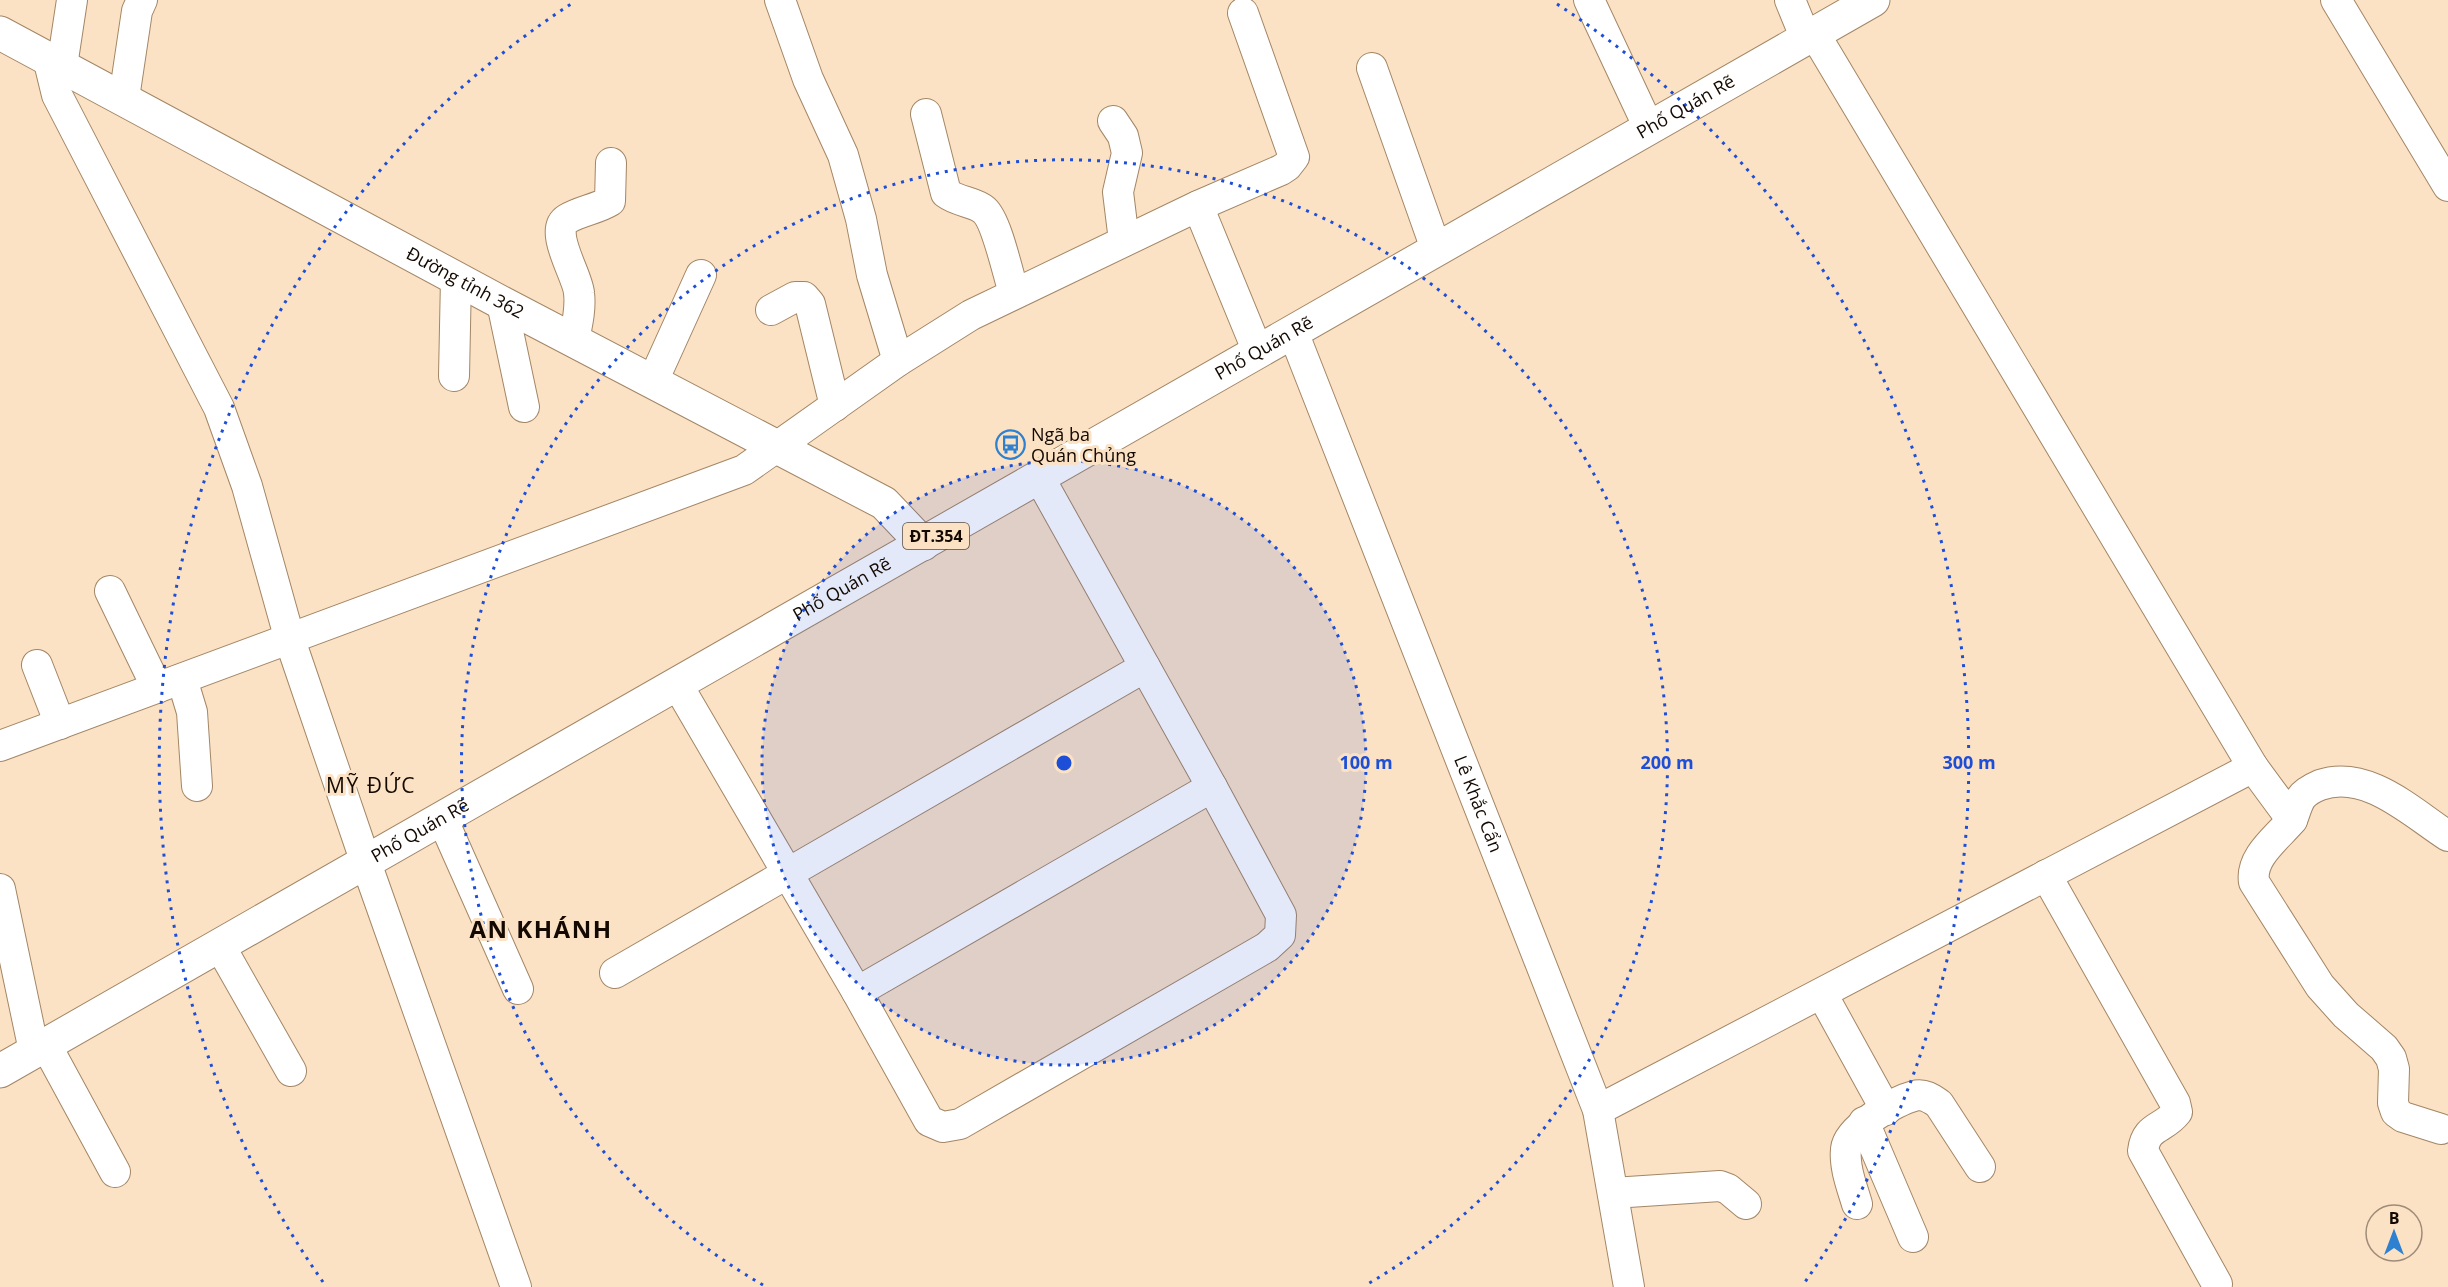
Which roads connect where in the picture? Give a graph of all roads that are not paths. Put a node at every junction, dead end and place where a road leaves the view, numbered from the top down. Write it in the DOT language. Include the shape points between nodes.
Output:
graph roads {
  1 [pos="72,0"];
  2 [pos="142,0"];
  3 [pos="780,0"];
  4 [pos="1589,0"];
  5 [pos="1790,0"];
  6 [pos="1873,0"];
  7 [pos="2336,0"];
  8 [pos="1243,13"];
  9 [pos="0,33"];
  10 [pos="1810,36"];
  11 [pos="55,62"];
  12 [pos="1372,68"];
  13 [pos="124,99"];
  14 [pos="926,114"];
  15 [pos="1113,121"];
  16 [pos="1649,128"];
  17 [pos="611,163"];
  18 [pos="2448,186"];
  19 [pos="1198,206"];
  20 [pos="1124,241"];
  21 [pos="1436,249"];
  22 [pos="701,275"];
  23 [pos="456,278"];
  24 [pos="1014,294"];
  25 [pos="502,303"];
  26 [pos="771,310"];
  27 [pos="1293,332"];
  28 [pos="574,340"];
  29 [pos="1258,352"];
  30 [pos="898,361"];
  31 [pos="454,376"];
  32 [pos="652,381"];
  33 [pos="835,406"];
  34 [pos="524,407"];
  35 [pos="778,447"];
  36 [pos="1039,477"];
  37 [pos="923,544"];
  38 [pos="110,591"];
  39 [pos="290,640"];
  40 [pos="37,665"];
  41 [pos="1145,667"];
  42 [pos="169,684"];
  43 [pos="677,684"];
  44 [pos="60,724"];
  45 [pos="0,746"];
  46 [pos="2253,767"];
  47 [pos="197,786"];
  48 [pos="1212,787"];
  49 [pos="442,818"];
  50 [pos="2292,820"];
  51 [pos="2448,836"];
  52 [pos="365,860"];
  53 [pos="787,872"];
  54 [pos="2046,875"];
  55 [pos="0,889"];
  56 [pos="220,946"];
  57 [pos="7,957"];
  58 [pos="615,973"];
  59 [pos="518,989"];
  60 [pos="857,992"];
  61 [pos="1822,994"];
  62 [pos="40,1048"];
  63 [pos="0,1071"];
  64 [pos="291,1071"];
  65 [pos="1598,1110"];
  66 [pos="1875,1116"];
  67 [pos="2441,1129"];
  68 [pos="1980,1167"];
  69 [pos="115,1172"];
  70 [pos="1612,1193"];
  71 [pos="1746,1204"];
  72 [pos="1857,1204"];
  73 [pos="1913,1237"];
  74 [pos="2217,1284"];
  75 [pos="516,1287"];
  76 [pos="1629,1287"];
  1 -- 11 [label="street"];
  2 -- 13 [label="street"];
  3 -- 30 [label="street" via="808,80 843,155"];
  4 -- 16 [label="street"];
  5 -- 10 [label="street"];
  6 -- 10 [label="main road, Phố Quán Rẽ / ĐT.354"];
  7 -- 18 [label="street"];
  8 -- 19 [label="street" via="1294,157 1281,170"];
  9 -- 11 [label="main road, Đường tỉnh 362"];
  10 -- 16 [label="main road, Phố Quán Rẽ / ĐT.354"];
  10 -- 46 [label="street"];
  11 -- 13 [label="main road, Đường tỉnh 362"];
  11 -- 39 [label="street" via="57,96 219,408 247,486"];
  12 -- 21 [label="street"];
  13 -- 23 [label="main road, Đường tỉnh 362"];
  14 -- 24 [label="street" via="946,193 955,200 983,208 992,219"];
  15 -- 20 [label="street" via="1123,136 1127,153 1118,192"];
  16 -- 21 [label="main road, Phố Quán Rẽ / ĐT.354"];
  17 -- 28 [label="street" via="610,201 566,219 561,226 560,238 579,291"];
  19 -- 20 [label="street"];
  19 -- 29 [label="street"];
  20 -- 24 [label="street"];
  21 -- 27 [label="main road, Phố Quán Rẽ / ĐT.354"];
  22 -- 32 [label="street"];
  23 -- 25 [label="main road, Đường tỉnh 362"];
  23 -- 31 [label="street"];
  24 -- 30 [label="street" via="971,315"];
  25 -- 28 [label="main road, Đường tỉnh 362"];
  25 -- 34 [label="street"];
  26 -- 33 [label="street" via="795,297 804,297 810,304"];
  27 -- 29 [label="main road, Phố Quán Rẽ / ĐT.354"];
  27 -- 65 [label="street, Lê Khắc Cẩn"];
  28 -- 32 [label="main road, Đường tỉnh 362"];
  29 -- 36 [label="main road, Phố Quán Rẽ / ĐT.354"];
  30 -- 33 [label="street"];
  32 -- 35 [label="main road, Đường tỉnh 362"];
  33 -- 35 [label="street"];
  35 -- 37 [label="main road, Đường tỉnh 362" via="884,503"];
  35 -- 39 [label="street" via="744,470"];
  36 -- 37 [label="main road, Phố Quán Rẽ / ĐT.354"];
  36 -- 41 [label="street"];
  37 -- 43 [label="main road, Phố Quán Rẽ / ĐT.354"];
  38 -- 42 [label="street"];
  39 -- 42 [label="street"];
  39 -- 52 [label="street"];
  40 -- 44 [label="street"];
  41 -- 48 [label="street"];
  41 -- 53 [label="street"];
  42 -- 44 [label="street"];
  42 -- 47 [label="street" via="192,712"];
  43 -- 49 [label="main road, Phố Quán Rẽ / ĐT.354"];
  43 -- 53 [label="street"];
  44 -- 45 [label="street"];
  46 -- 50 [label="street"];
  46 -- 54 [label="street"];
  48 -- 60 [label="street"];
  48 -- 60 [label="street" via="1281,915 1280,934 1268,947 960,1124 943,1127 929,1120"];
  49 -- 52 [label="main road, Phố Quán Rẽ / ĐT.354"];
  49 -- 59 [label="street"];
  50 -- 51 [label="street" via="2301,798 2313,788 2332,781 2359,783 2384,794"];
  50 -- 67 [label="street" via="2257,860 2252,870 2254,882 2320,986 2391,1058 2396,1112"];
  52 -- 56 [label="main road, Phố Quán Rẽ / ĐT.354"];
  52 -- 75 [label="street"];
  53 -- 58 [label="street"];
  53 -- 60 [label="street"];
  54 -- 61 [label="street"];
  54 -- 74 [label="street" via="2175,1103 2176,1112 2150,1131 2143,1151"];
  55 -- 57 [label="street"];
  56 -- 62 [label="main road, Phố Quán Rẽ / ĐT.354"];
  56 -- 64 [label="street"];
  57 -- 62 [label="street"];
  61 -- 65 [label="street"];
  61 -- 66 [label="street"];
  62 -- 63 [label="main road, Phố Quán Rẽ / ĐT.354"];
  62 -- 69 [label="street"];
  65 -- 70 [label="street, Lê Khắc Cẩn"];
  66 -- 68 [label="street" via="1915,1095 1929,1097 1939,1104"];
  66 -- 72 [label="street" via="1852,1135 1846,1148"];
  66 -- 73 [label="street"];
  70 -- 71 [label="street" via="1720,1186"];
  70 -- 76 [label="street, Lê Khắc Cẩn"];
}
